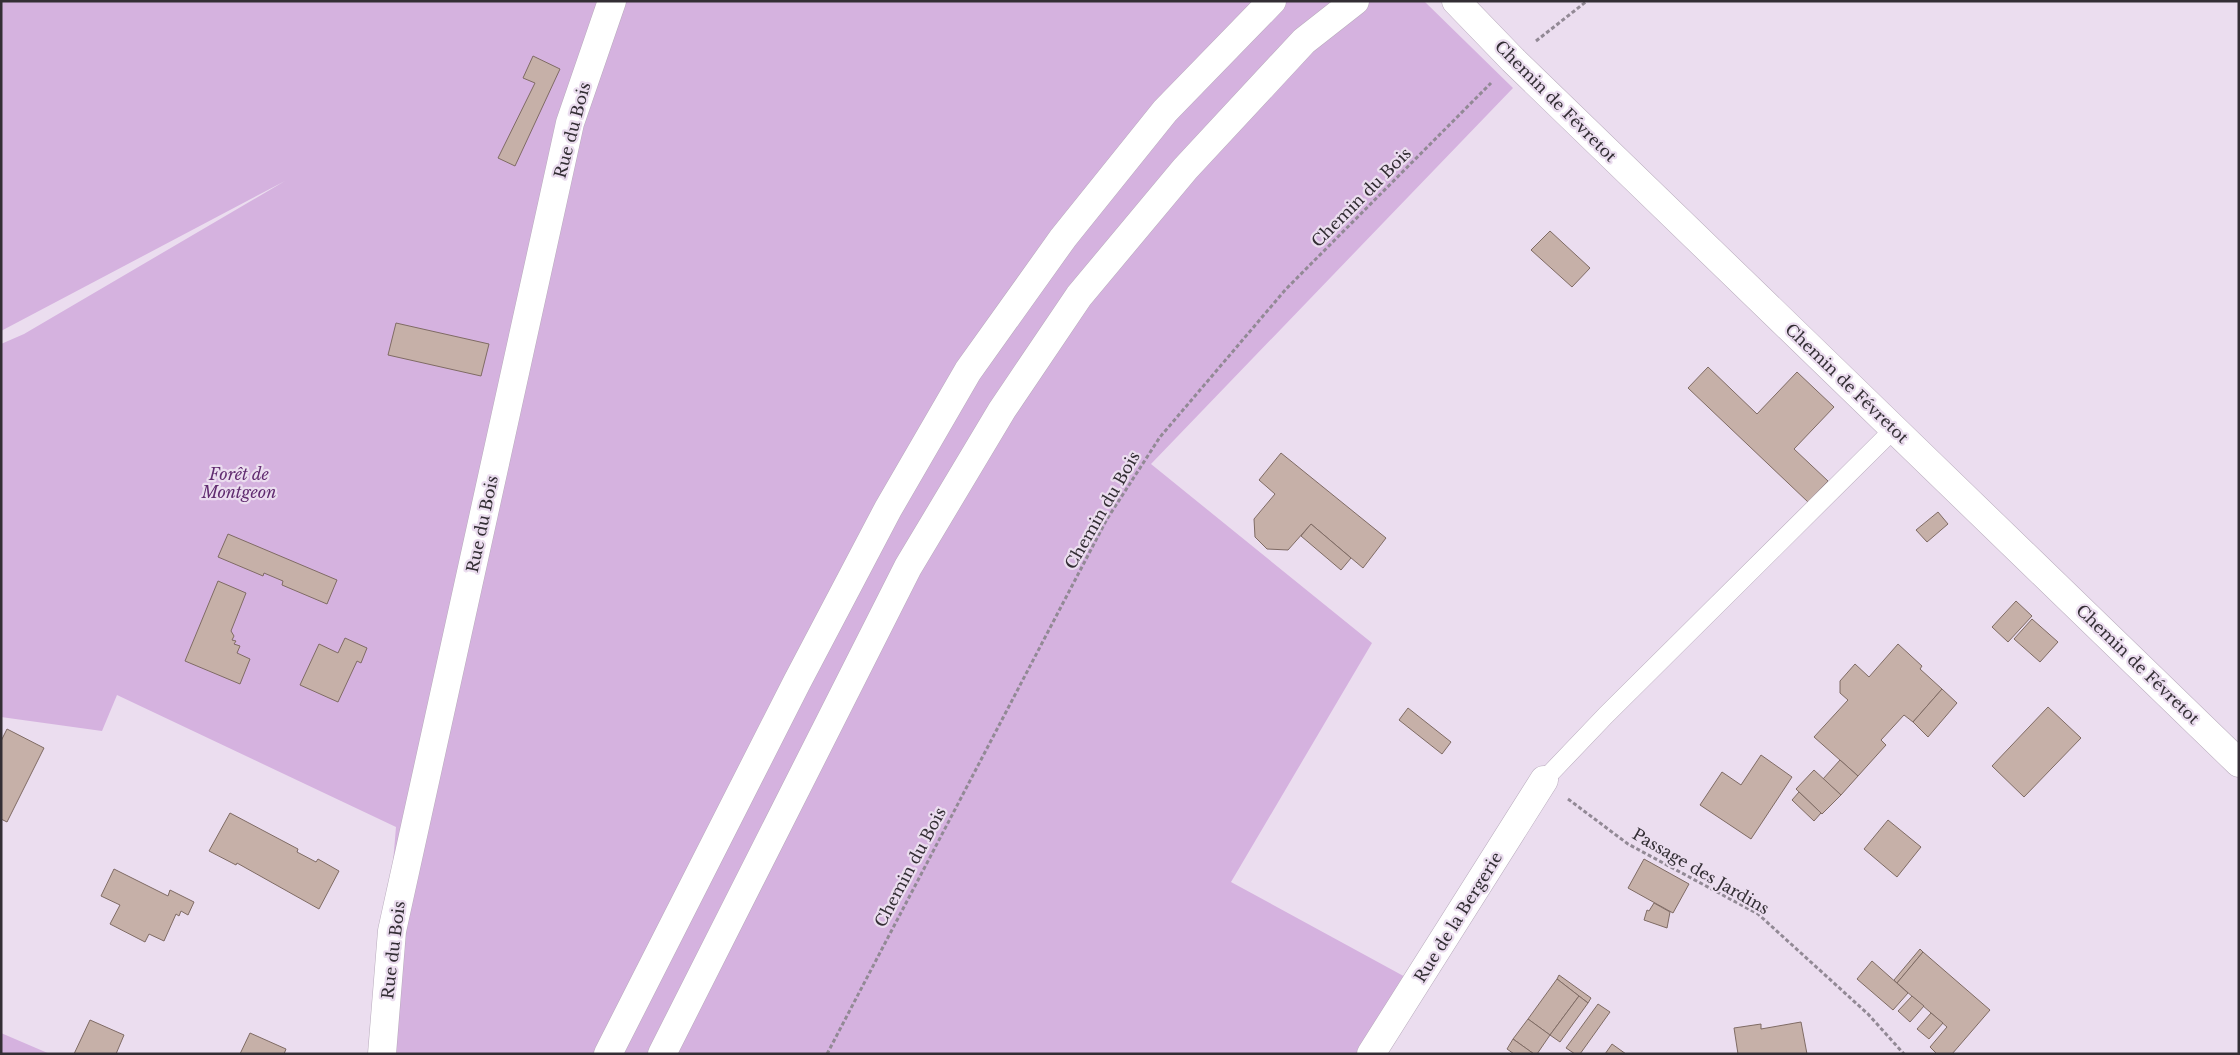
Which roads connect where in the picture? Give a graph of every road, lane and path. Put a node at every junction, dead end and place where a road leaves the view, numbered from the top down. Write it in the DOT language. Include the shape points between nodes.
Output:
graph roads {
  1 [pos="612,1"];
  2 [pos="1272,1"];
  3 [pos="1355,1"];
  4 [pos="1456,1"];
  5 [pos="1587,1"];
  6 [pos="1513,60"];
  7 [pos="1894,429"];
  8 [pos="2239,763"];
  9 [pos="1544,780"];
  10 [pos="382,1054"];
  11 [pos="608,1054"];
  12 [pos="662,1054"];
  13 [pos="826,1054"];
  14 [pos="1371,1054"];
  15 [pos="1904,1054"];
  1 -- 10 [label="main road, Rue du Bois" via="570,123 394,921"];
  2 -- 11 [label="main road" via="1165,111 1063,238 968,370 847,586"];
  3 -- 12 [label="main road" via="1304,40 1185,169 1079,296 1002,410 908,567"];
  4 -- 6 [label="main road, Chemin de Févretot"];
  5 -- 6 [label="path, Chemin du Bois"];
  6 -- 7 [label="main road, Chemin de Févretot"];
  6 -- 13 [label="path, Chemin du Bois" via="1286,289 1160,437 1107,519"];
  7 -- 8 [label="main road, Chemin de Févretot"];
  7 -- 9 [label="lane"];
  9 -- 14 [label="main road, Rue de la Bergerie"];
  9 -- 15 [label="path, Passage des Jardins" via="1628,844 1758,914 1868,1014"];
}
